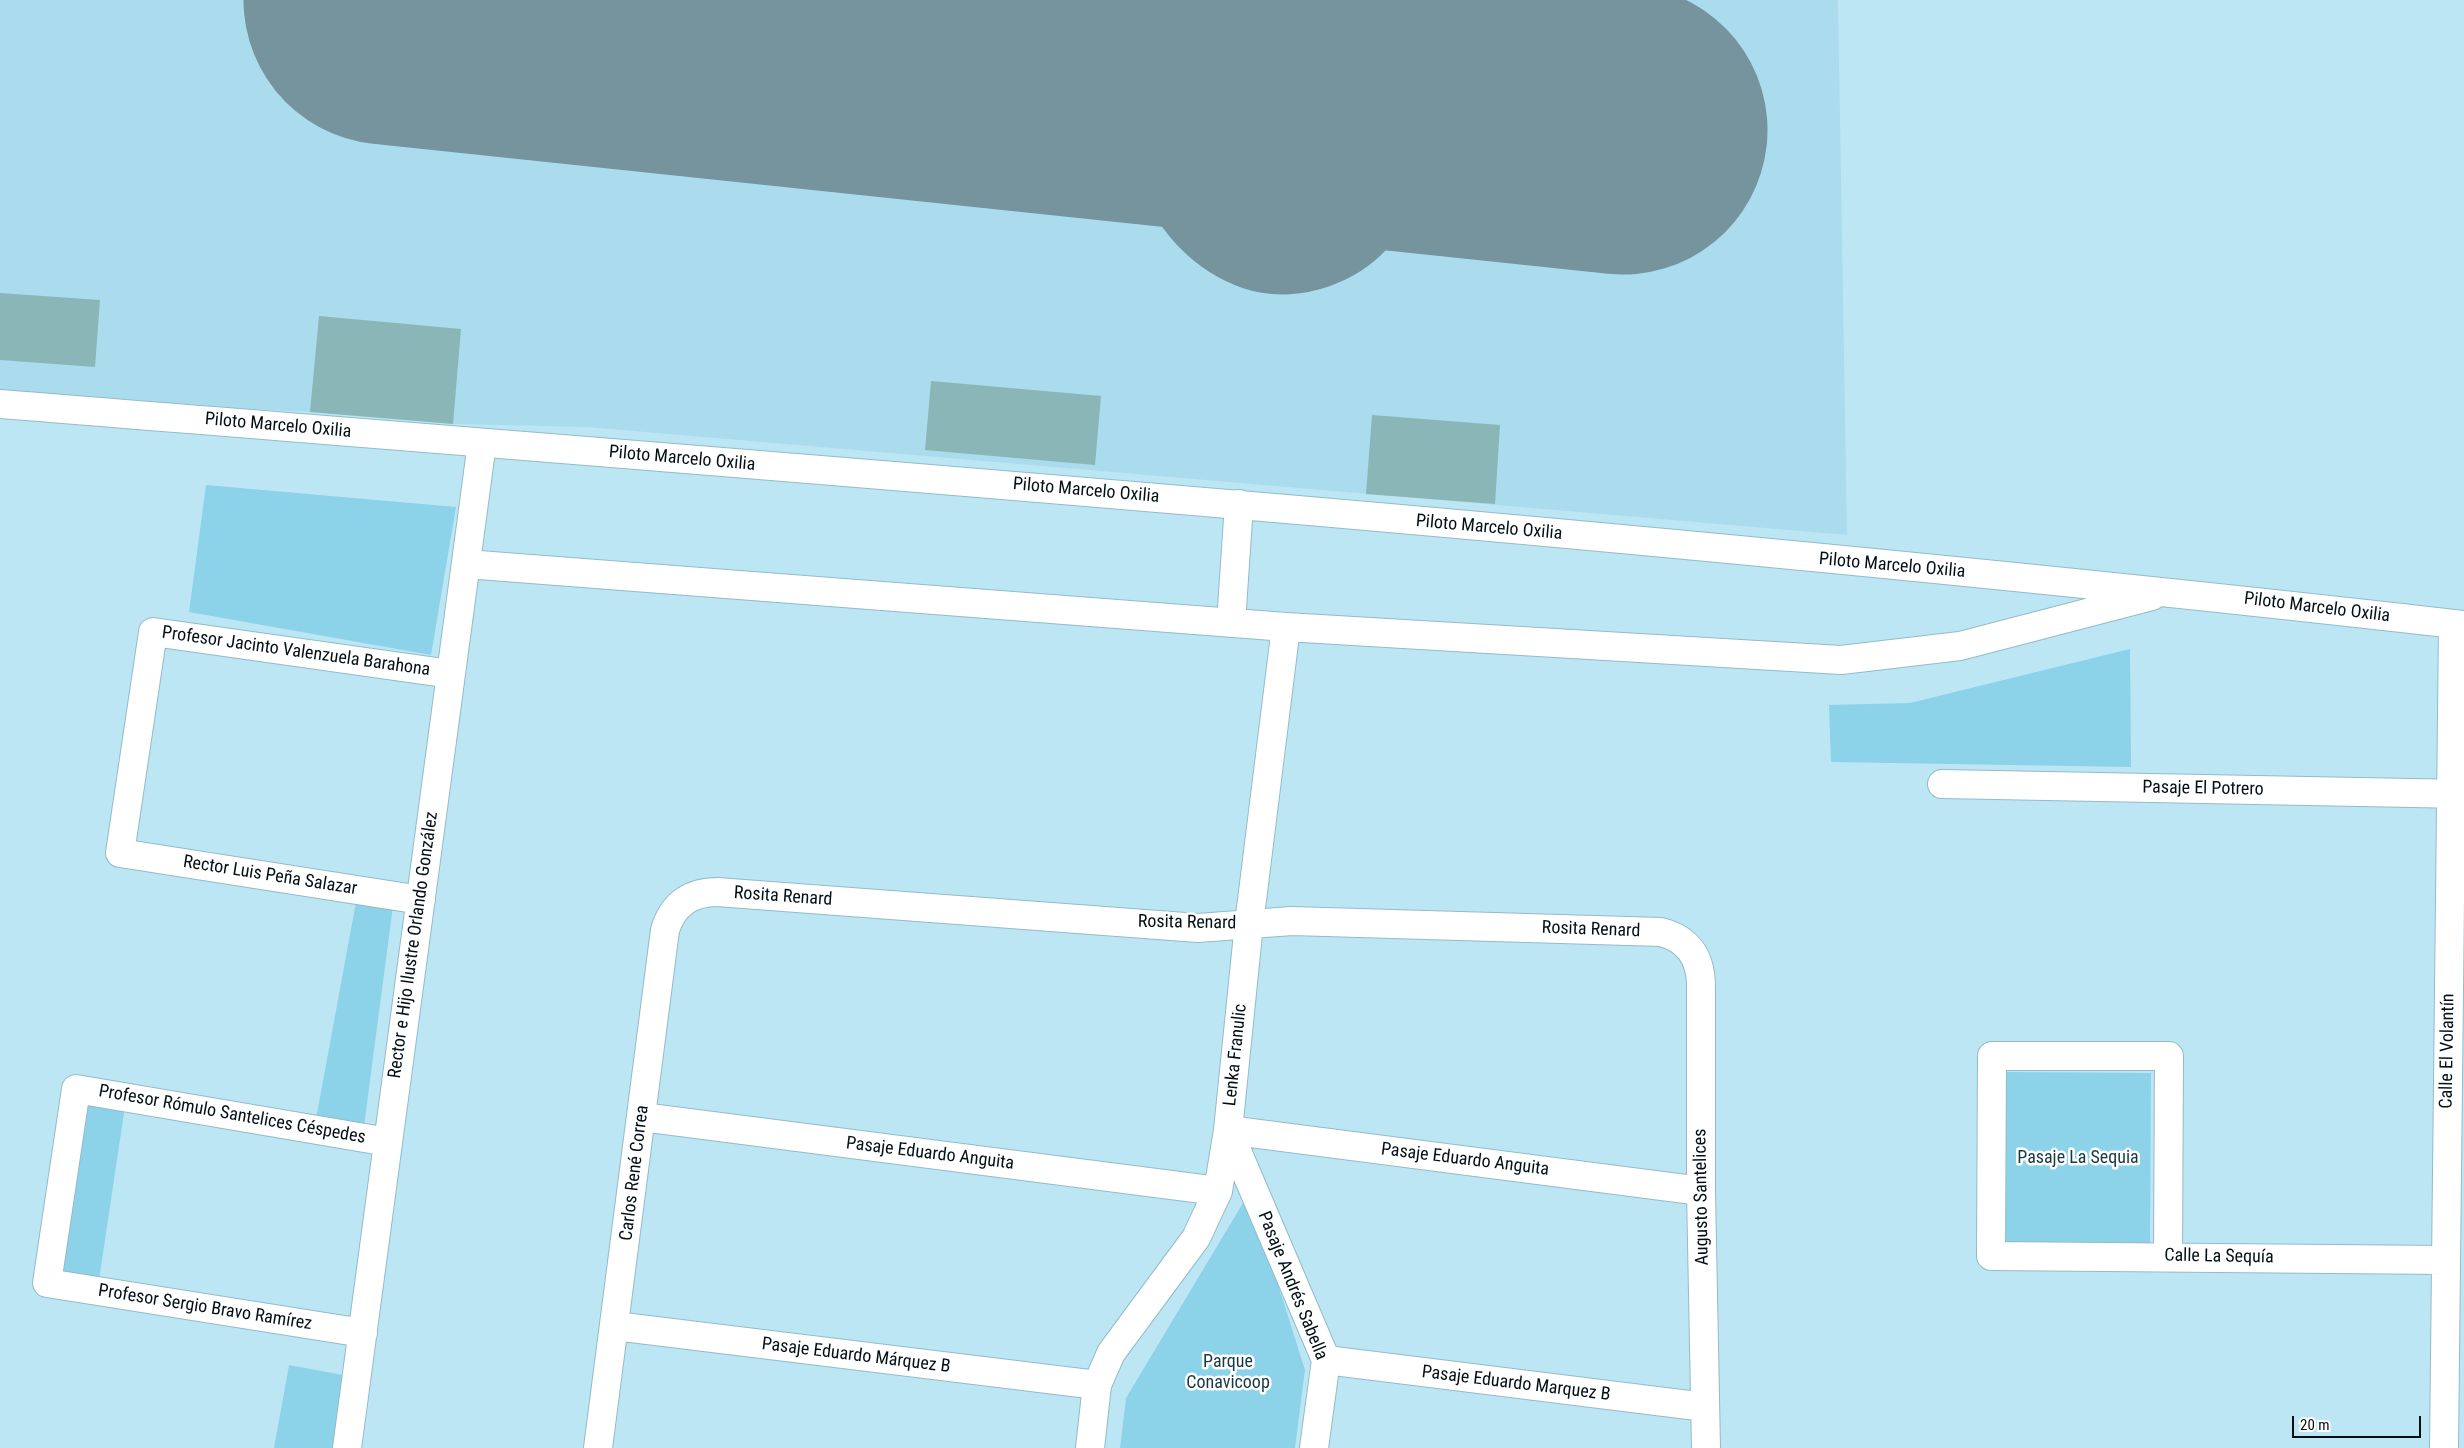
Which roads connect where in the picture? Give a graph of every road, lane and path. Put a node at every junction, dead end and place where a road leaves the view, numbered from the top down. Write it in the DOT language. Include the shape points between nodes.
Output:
graph roads {
  1 [pos="0,404"];
  2 [pos="482,443"];
  3 [pos="1239,504"];
  4 [pos="466,564"];
  5 [pos="2170,591"];
  6 [pos="1231,624"];
  7 [pos="2458,625"];
  8 [pos="1286,627"];
  9 [pos="451,674"];
  10 [pos="1942,784"];
  11 [pos="2457,794"];
  12 [pos="120,853"];
  13 [pos="421,900"];
  14 [pos="682,902"];
  15 [pos="1249,924"];
  16 [pos="1690,948"];
  17 [pos="642,1117"];
  18 [pos="1228,1130"];
  19 [pos="388,1142"];
  20 [pos="1218,1191"];
  21 [pos="1701,1191"];
  22 [pos="2168,1257"];
  23 [pos="2446,1260"];
  24 [pos="47,1283"];
  25 [pos="615,1326"];
  26 [pos="363,1333"];
  27 [pos="1326,1360"];
  28 [pos="1097,1385"];
  29 [pos="1705,1407"];
  30 [pos="347,1448"];
  31 [pos="598,1448"];
  32 [pos="1090,1448"];
  33 [pos="1314,1448"];
  34 [pos="1706,1448"];
  35 [pos="2444,1448"];
  1 -- 2 [label="street, Piloto Marcelo Oxilia"];
  2 -- 3 [label="street, Piloto Marcelo Oxilia"];
  2 -- 4 [label="street, Rector e Hijo Ilustre Orlando González"];
  3 -- 5 [label="street, Piloto Marcelo Oxilia"];
  3 -- 6 [label="street"];
  4 -- 6 [label="street, Piloto Marcelo Oxilia"];
  4 -- 9 [label="street, Rector e Hijo Ilustre Orlando González"];
  5 -- 7 [label="street, Piloto Marcelo Oxilia"];
  5 -- 8 [label="street, Piloto Marcelo Oxilia" via="1960,646 1841,660"];
  6 -- 8 [label="street, Piloto Marcelo Oxilia"];
  7 -- 11 [label="street, Calle El Volantín"];
  8 -- 15 [label="street, Lenka Franulic"];
  9 -- 12 [label="street, Profesor Jacinto Valenzuela Barahona" via="153,632"];
  9 -- 13 [label="street, Rector e Hijo Ilustre Orlando González"];
  10 -- 11 [label="street, Pasaje El Potrero"];
  11 -- 23 [label="street, Calle El Volantín"];
  12 -- 13 [label="street, Rector Luis Peña Salazar"];
  13 -- 19 [label="street, Rector e Hijo Ilustre Orlando González"];
  14 -- 15 [label="street, Rosita Renard" via="693,895 717,892 1198,928"];
  14 -- 17 [label="street, Carlos René Correa" via="668,919 665,930"];
  15 -- 16 [label="street, Rosita Renard" via="1292,921 1661,932 1682,940"];
  15 -- 18 [label="street, Lenka Franulic"];
  16 -- 21 [label="street, Augusto Santelices" via="1697,959 1702,984"];
  17 -- 20 [label="street, Pasaje Eduardo Anguita"];
  17 -- 25 [label="street, Carlos René Correa"];
  18 -- 20 [label="street, Lenka Franulic"];
  18 -- 21 [label="street, Pasaje Eduardo Anguita"];
  18 -- 27 [label="street, Pasaje Andrés Sabella"];
  19 -- 24 [label="street, Profesor Rómulo Santelices Céspedes" via="76,1089"];
  19 -- 26 [label="street, Rector e Hijo Ilustre Orlando González"];
  20 -- 28 [label="street, Lenka Franulic" via="1196,1238 1111,1353"];
  21 -- 29 [label="street, Augusto Santelices"];
  22 -- 22 [label="street, Calle La Sequía" via="1991,1256 1992,1056 2169,1056"];
  22 -- 23 [label="street, Calle La Sequía"];
  23 -- 35 [label="street, Calle El Volantín"];
  24 -- 26 [label="street, Profesor Sergio Bravo Ramírez"];
  25 -- 28 [label="street, Pasaje Eduardo Márquez B"];
  25 -- 31 [label="street, Carlos René Correa"];
  26 -- 30 [label="street, Rector e Hijo Ilustre Orlando González"];
  27 -- 29 [label="street, Pasaje Eduardo Marquez B"];
  27 -- 33 [label="street, Pasaje Andrés Sabella"];
  28 -- 32 [label="street, Lenka Franulic"];
  29 -- 34 [label="street, Augusto Santelices"];
}
